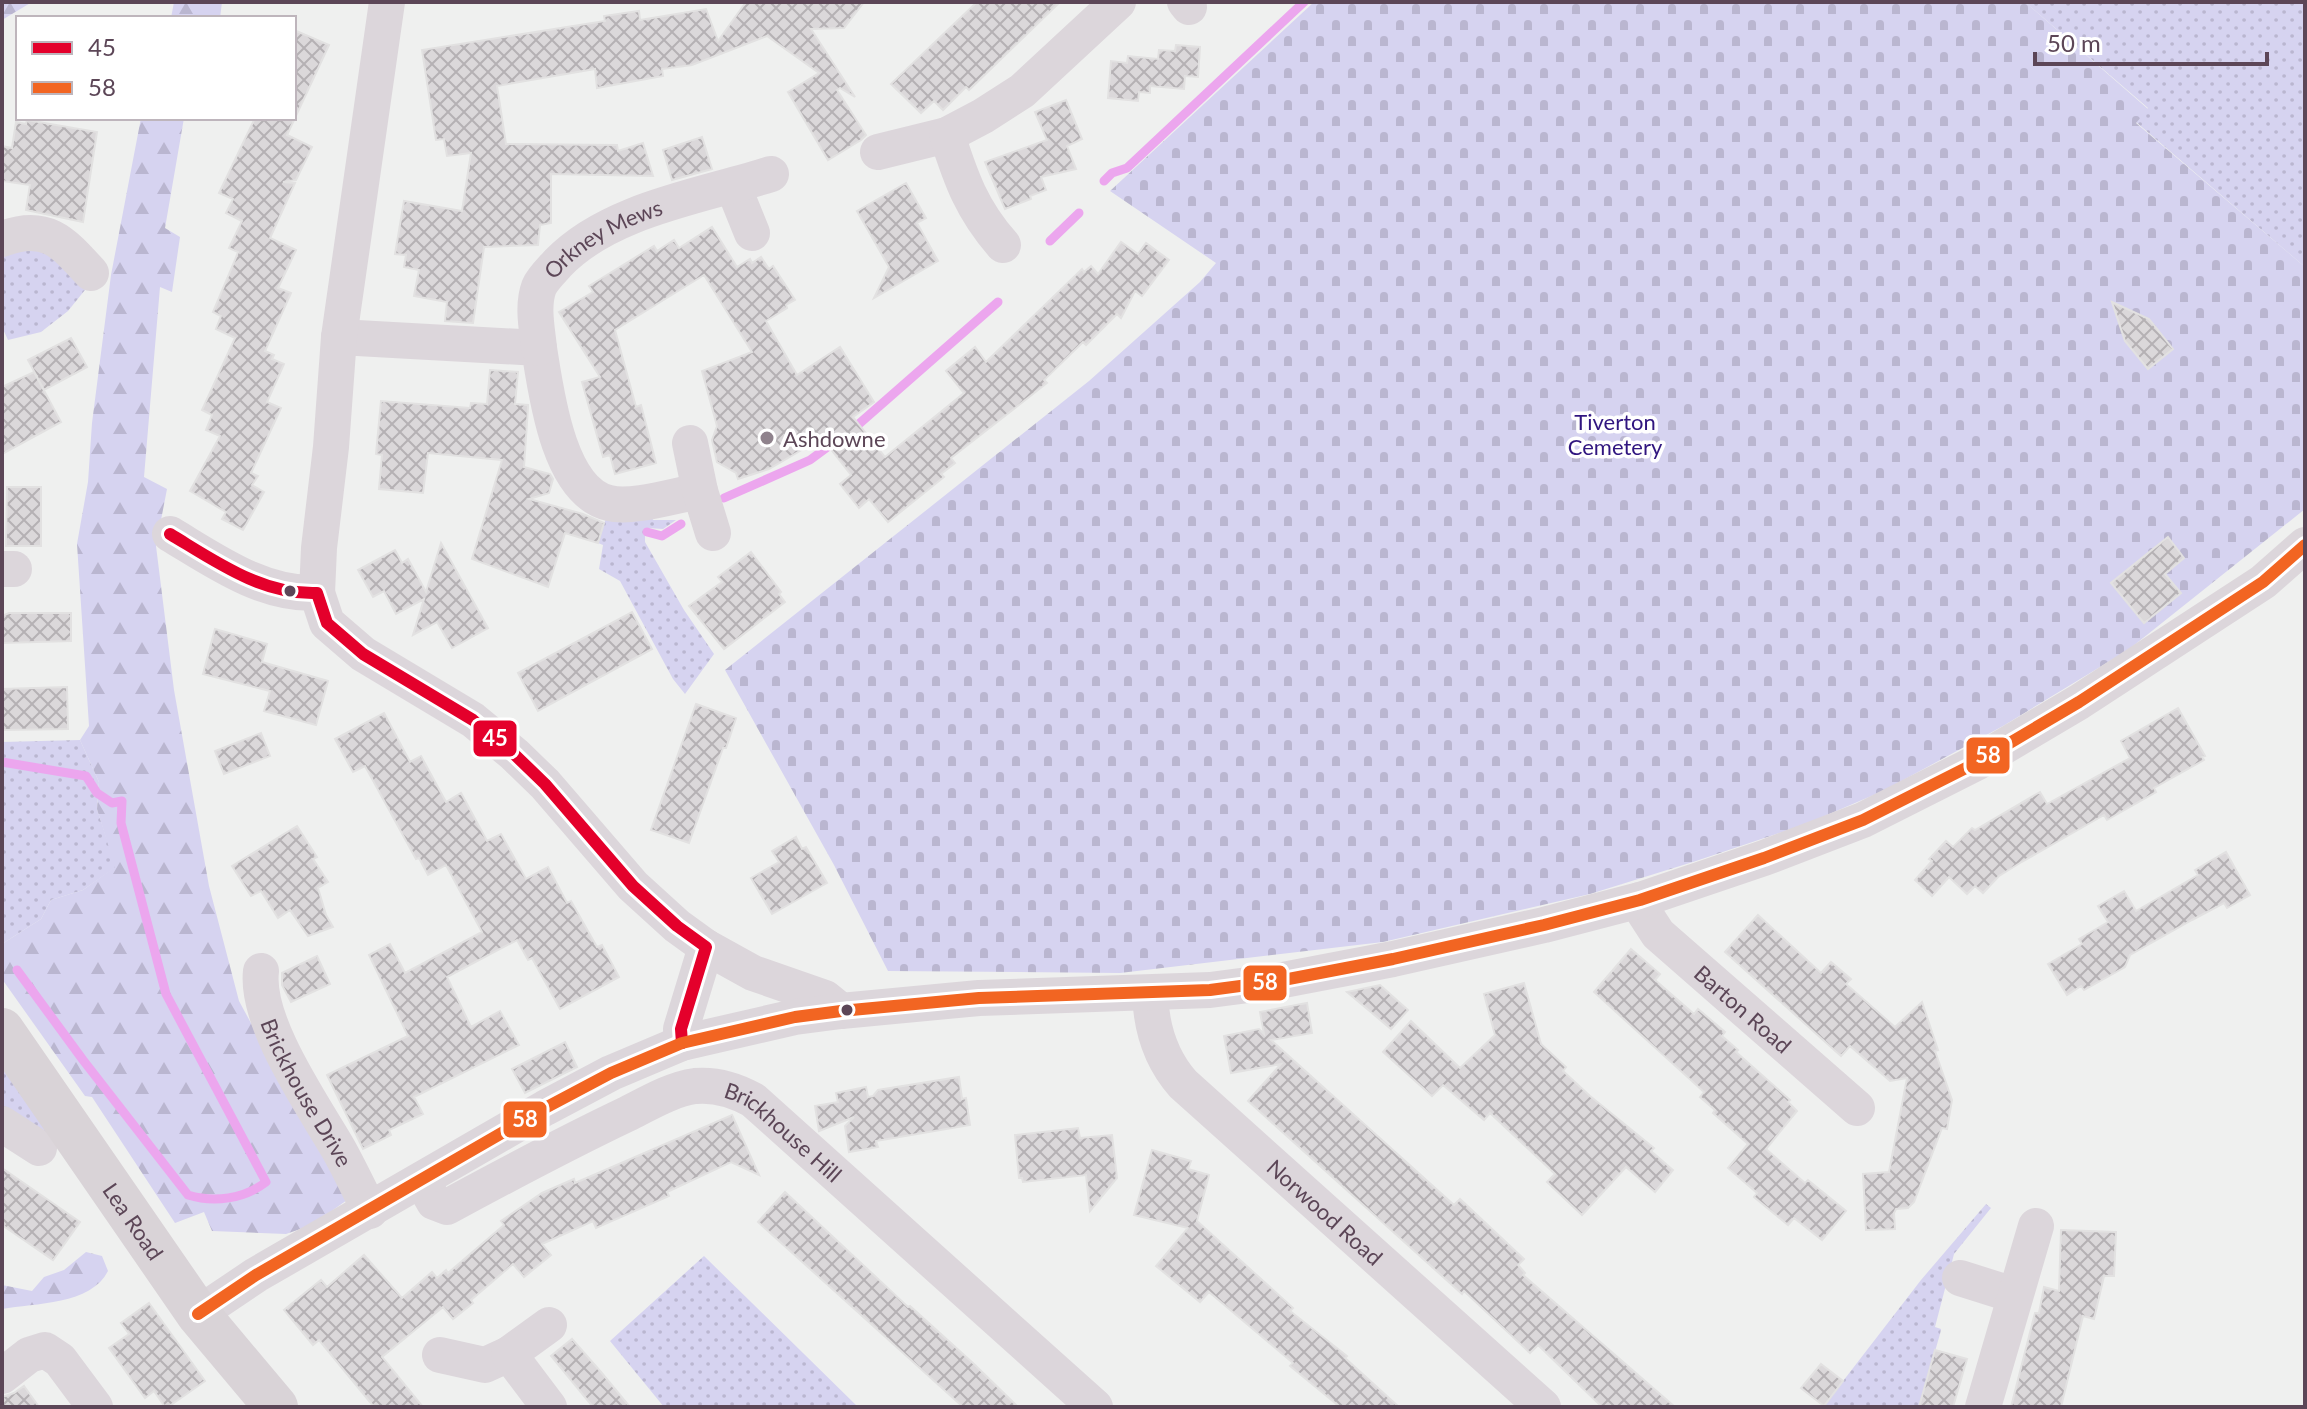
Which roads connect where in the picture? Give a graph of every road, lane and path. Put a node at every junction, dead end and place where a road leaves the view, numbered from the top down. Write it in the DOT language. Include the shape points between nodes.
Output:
graph roads {
  1 [pos="387,2"];
  2 [pos="1118,2"];
  3 [pos="947,135"];
  4 [pos="878,152"];
  5 [pos="771,174"];
  6 [pos="733,186"];
  7 [pos="752,233"];
  8 [pos="2,238"];
  9 [pos="1003,245"];
  10 [pos="91,273"];
  11 [pos="339,337"];
  12 [pos="539,348"];
  13 [pos="690,443"];
  14 [pos="700,491"];
  15 [pos="713,533"];
  16 [pos="170,534"];
  17 [pos="2305,545"];
  18 [pos="317,593"];
  19 [pos="1640,900"];
  20 [pos="706,947"];
  21 [pos="261,971"];
  22 [pos="1150,993"];
  23 [pos="841,1011"];
  24 [pos="2,1030"];
  25 [pos="682,1043"];
  26 [pos="1857,1108"];
  27 [pos="2,1124"];
  28 [pos="39,1148"];
  29 [pos="422,1181"];
  30 [pos="360,1217"];
  31 [pos="2036,1226"];
  32 [pos="1960,1278"];
  33 [pos="2014,1295"];
  34 [pos="198,1314"];
  35 [pos="549,1325"];
  36 [pos="509,1354"];
  37 [pos="440,1355"];
  38 [pos="2,1376"];
  39 [pos="95,1407"];
  40 [pos="276,1407"];
  41 [pos="549,1407"];
  42 [pos="1095,1407"];
  43 [pos="1543,1407"];
  44 [pos="1983,1407"];
  1 -- 11 [label="street"];
  2 -- 3 [label="street" via="1022,91"];
  3 -- 4 [label="street"];
  3 -- 9 [label="street" via="964,189 982,222"];
  5 -- 6 [label="street, Orkney Mews"];
  6 -- 7 [label="street"];
  6 -- 12 [label="street, Orkney Mews" via="627,218 566,255 539,287"];
  8 -- 10 [label="street" via="36,232 55,237"];
  11 -- 12 [label="street"];
  11 -- 18 [label="street"];
  12 -- 14 [label="street, Orkney Mews" via="559,443 585,492 609,504 630,504"];
  13 -- 14 [label="street"];
  14 -- 15 [label="street"];
  16 -- 18 [label="street" via="274,590"];
  17 -- 19 [label="street" via="2263,582 2079,702 1921,792 1863,820"];
  18 -- 20 [label="street" via="327,623 363,654 473,720 514,754 633,886"];
  19 -- 22 [label="street" via="1278,981"];
  19 -- 26 [label="street, Barton Road" via="1658,934"];
  20 -- 23 [label="street" via="753,973 825,998"];
  20 -- 25 [label="street" via="681,1029"];
  21 -- 30 [label="street, Brickhouse Drive" via="259,987 270,1022 340,1152"];
  22 -- 23 [label="street" via="979,998"];
  22 -- 43 [label="street, Norwood Road" via="1157,1041 1183,1084"];
  23 -- 25 [label="street"];
  24 -- 34 [label="street, Lea Road"];
  25 -- 29 [label="street" via="611,1073"];
  27 -- 28 [label="street"];
  29 -- 30 [label="street"];
  29 -- 42 [label="street, Brickhouse Hill" via="434,1202 447,1207 654,1101 691,1087 739,1092 829,1166"];
  30 -- 34 [label="street"];
  31 -- 33 [label="street"];
  32 -- 33 [label="street"];
  33 -- 44 [label="street"];
  34 -- 40 [label="street, Lea Road"];
  35 -- 36 [label="street"];
  36 -- 37 [label="street" via="485,1365"];
  36 -- 41 [label="street"];
  38 -- 39 [label="street" via="29,1355 45,1350 60,1360"];
}
